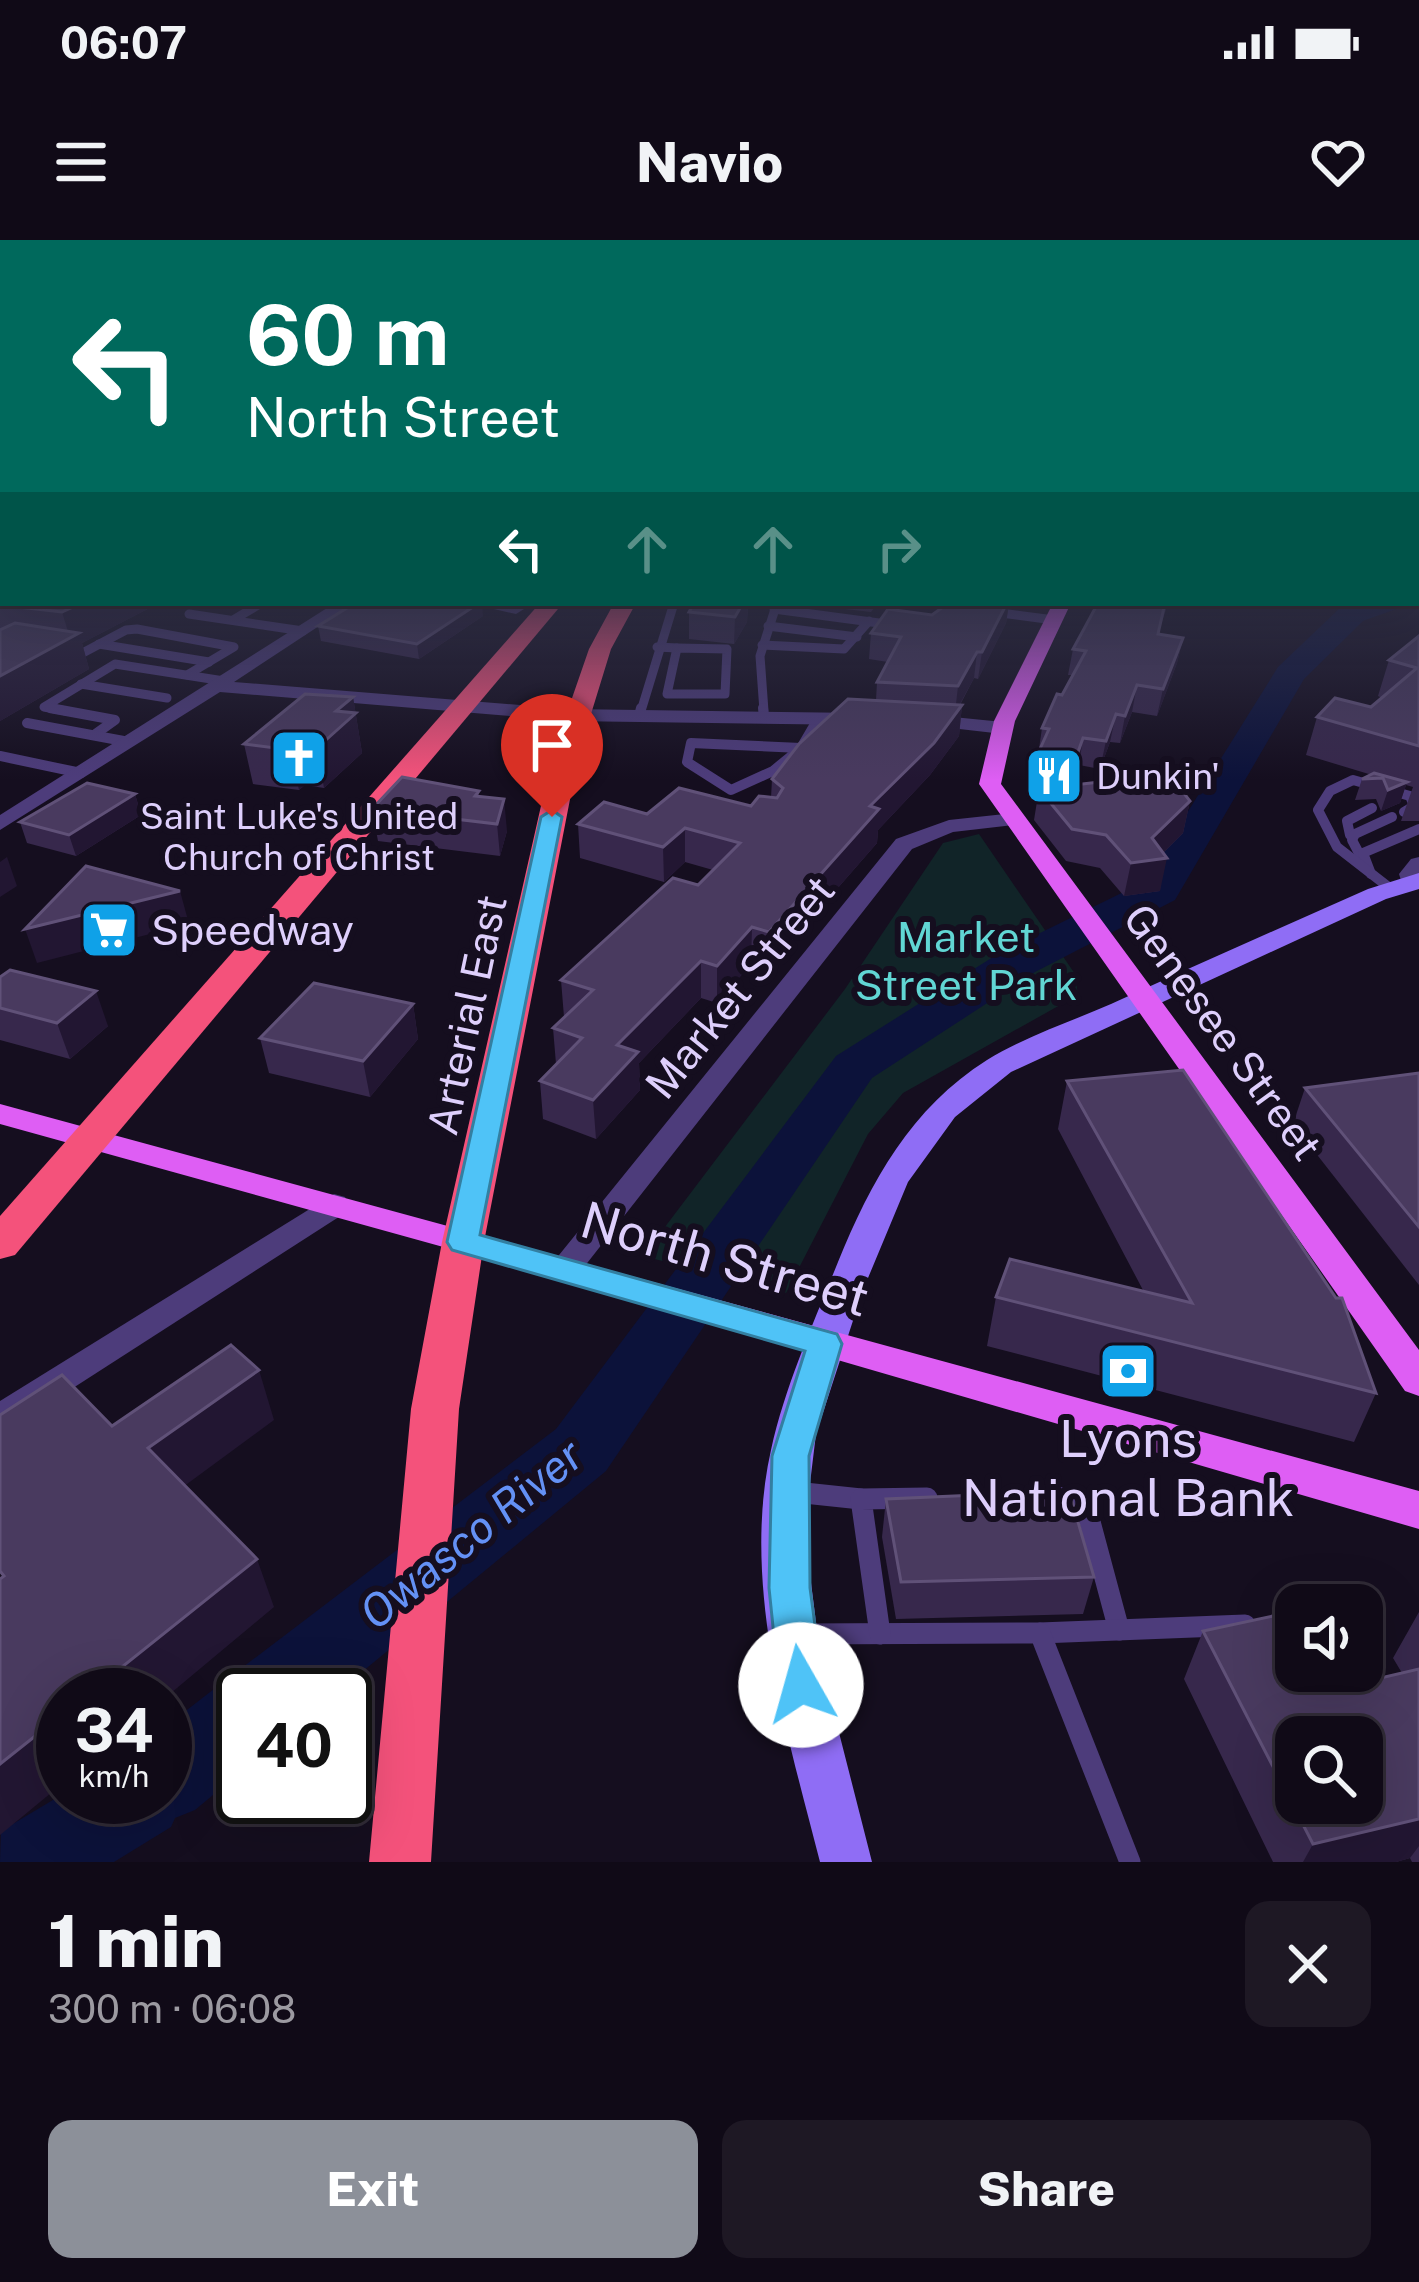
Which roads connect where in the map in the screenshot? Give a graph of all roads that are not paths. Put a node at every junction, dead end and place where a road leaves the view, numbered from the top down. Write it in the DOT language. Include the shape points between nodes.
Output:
graph roads {
  1 [pos="288,629"];
  2 [pos="307,629"];
  3 [pos="530,629"];
  4 [pos="611,629"];
  5 [pos="664,629"];
  6 [pos="767,629"];
  7 [pos="790,629"];
  8 [pos="863,629"];
  9 [pos="1050,629"];
  10 [pos="303,631"];
  11 [pos="857,637"];
  12 [pos="99,644"];
  13 [pos="762,645"];
  14 [pos="657,647"];
  15 [pos="677,647"];
  16 [pos="57,655"];
  17 [pos="75,657"];
  18 [pos="209,662"];
  19 [pos="115,664"];
  20 [pos="188,676"];
  21 [pos="81,684"];
  22 [pos="220,684"];
  23 [pos="166,698"];
  24 [pos="462,708"];
  25 [pos="578,715"];
  26 [pos="639,716"];
  27 [pos="764,718"];
  28 [pos="818,718"];
  29 [pos="884,719"];
  30 [pos="907,720"];
  31 [pos="27,723"];
  32 [pos="1003,728"];
  33 [pos="94,735"];
  34 [pos="129,742"];
  35 [pos="803,748"];
  36 [pos="0,756"];
  37 [pos="81,772"];
  38 [pos="1393,789"];
  39 [pos="1383,808"];
  40 [pos="1013,819"];
  41 [pos="0,824"];
  42 [pos="1419,829"];
  43 [pos="1349,833"];
  44 [pos="1363,861"];
  45 [pos="1402,878"];
  46 [pos="1142,999"];
  47 [pos="0,1114"];
  48 [pos="92,1136"];
  49 [pos="334,1205"];
  50 [pos="463,1242"];
  51 [pos="0,1244"];
  52 [pos="566,1268"];
  53 [pos="825,1344"];
  54 [pos="1419,1381"];
  55 [pos="0,1420"];
  56 [pos="790,1492"];
  57 [pos="1037,1497"];
  58 [pos="861,1498"];
  59 [pos="949,1498"];
  60 [pos="1419,1510"];
  61 [pos="1274,1624"];
  62 [pos="1119,1630"];
  63 [pos="1040,1633"];
  64 [pos="795,1634"];
  65 [pos="880,1634"];
  66 [pos="400,1862"];
  67 [pos="846,1862"];
  68 [pos="1130,1862"];
  1 -- 10 [label="lane"];
  2 -- 10 [label="street"];
  3 -- 24 [label="highway"];
  4 -- 25 [label="highway, Arterial East"];
  5 -- 14 [label="lane"];
  6 -- 13 [label="lane"];
  7 -- 11 [label="lane"];
  8 -- 11 [label="lane"];
  9 -- 32 [label="main road, Genesee Street"];
  10 -- 22 [label="street"];
  11 -- 13 [label="lane" via="844,649"];
  12 -- 17 [label="lane"];
  12 -- 18 [label="lane"];
  12 -- 18 [label="lane" via="137,629 234,646"];
  13 -- 27 [label="lane"];
  14 -- 15 [label="lane"];
  14 -- 26 [label="lane"];
  15 -- 15 [label="lane" via="727,650 725,694 668,694"];
  16 -- 17 [label="lane"];
  17 -- 19 [label="lane"];
  18 -- 20 [label="lane"];
  19 -- 20 [label="lane"];
  19 -- 21 [label="lane"];
  20 -- 22 [label="lane"];
  21 -- 23 [label="lane"];
  21 -- 33 [label="lane" via="44,707 116,720"];
  22 -- 24 [label="street"];
  22 -- 34 [label="street"];
  24 -- 25 [label="street"];
  24 -- 48 [label="highway"];
  25 -- 26 [label="street"];
  25 -- 50 [label="highway, Arterial East"];
  26 -- 27 [label="street"];
  27 -- 28 [label="street"];
  28 -- 29 [label="street"];
  28 -- 35 [label="lane"];
  30 -- 32 [label="street"];
  31 -- 33 [label="lane"];
  32 -- 40 [label="main road, Genesee Street" via="987,769"];
  33 -- 34 [label="lane"];
  34 -- 37 [label="street"];
  35 -- 35 [label="lane" via="691,743 687,762 726,795 788,766"];
  36 -- 37 [label="lane"];
  37 -- 41 [label="street"];
  38 -- 39 [label="lane"];
  38 -- 39 [label="lane" via="1414,801"];
  38 -- 45 [label="lane" via="1365,780 1341,784 1318,811 1336,846"];
  39 -- 43 [label="lane"];
  39 -- 43 [label="lane"];
  40 -- 46 [label="main road, Genesee Street"];
  40 -- 52 [label="street, Market Street" via="949,826 904,844"];
  42 -- 44 [label="lane" via="1372,847"];
  43 -- 44 [label="lane"];
  44 -- 45 [label="lane"];
  45 -- 46 [label="street"];
  46 -- 53 [label="street" via="1000,1065 925,1126 890,1176"];
  46 -- 54 [label="main road, Genesee Street"];
  47 -- 48 [label="main road, North Street"];
  48 -- 49 [label="main road, North Street"];
  48 -- 51 [label="highway"];
  49 -- 50 [label="main road, North Street"];
  49 -- 55 [label="street"];
  50 -- 52 [label="main road, North Street"];
  50 -- 66 [label="highway, Arterial East" via="435,1409"];
  52 -- 53 [label="main road, North Street"];
  53 -- 56 [label="street" via="790,1456"];
  53 -- 60 [label="main road, North Street"];
  56 -- 58 [label="lane"];
  56 -- 64 [label="street"];
  57 -- 62 [label="lane" via="1086,1507"];
  58 -- 59 [label="lane"];
  58 -- 65 [label="lane"];
  61 -- 62 [label="lane"];
  62 -- 63 [label="lane"];
  63 -- 65 [label="lane"];
  63 -- 68 [label="lane"];
  64 -- 65 [label="lane"];
  64 -- 67 [label="street"];
}
